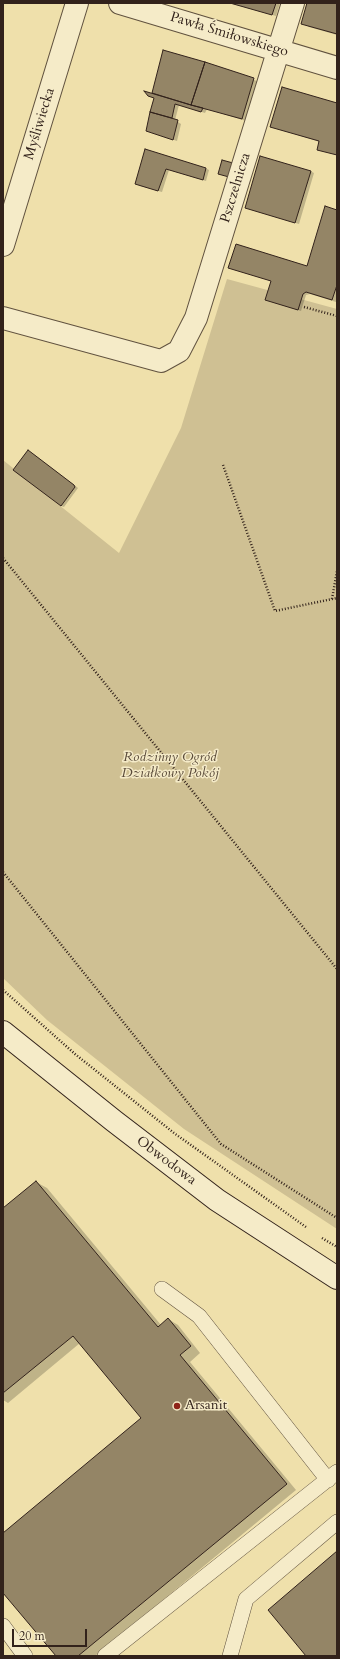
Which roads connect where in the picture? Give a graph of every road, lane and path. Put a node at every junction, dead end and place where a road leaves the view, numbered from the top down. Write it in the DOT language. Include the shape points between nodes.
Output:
graph roads {
  1 [pos="77,3"];
  2 [pos="120,3"];
  3 [pos="293,3"];
  4 [pos="279,50"];
  5 [pos="337,68"];
  6 [pos="3,246"];
  7 [pos="304,307"];
  8 [pos="337,316"];
  9 [pos="3,318"];
  10 [pos="223,465"];
  11 [pos="3,558"];
  12 [pos="337,571"];
  13 [pos="337,598"];
  14 [pos="332,599"];
  15 [pos="3,872"];
  16 [pos="337,969"];
  17 [pos="3,990"];
  18 [pos="3,1032"];
  19 [pos="337,1218"];
  20 [pos="312,1231"];
  21 [pos="318,1235"];
  22 [pos="337,1246"];
  23 [pos="337,1278"];
  24 [pos="162,1289"];
  25 [pos="332,1476"];
  26 [pos="337,1522"];
  27 [pos="3,1626"];
  28 [pos="25,1656"];
  29 [pos="105,1656"];
  30 [pos="230,1656"];
  1 -- 6 [label="street, Myśliwiecka"];
  2 -- 4 [label="street, Pawła Śmiłowskiego"];
  3 -- 4 [label="street, Pszczelnicza"];
  4 -- 5 [label="street, Pawła Śmiłowskiego"];
  4 -- 9 [label="street, Pszczelnicza" via="196,318 179,351 161,361"];
  7 -- 8 [label="path"];
  10 -- 14 [label="path" via="275,610"];
  11 -- 16 [label="path"];
  12 -- 14 [label="path"];
  13 -- 14 [label="path"];
  15 -- 19 [label="path" via="221,1144"];
  17 -- 20 [label="path" via="75,1054 174,1133"];
  18 -- 23 [label="street, Obwodowa" via="217,1200"];
  21 -- 22 [label="path"];
  24 -- 25 [label="lane" via="199,1316"];
  25 -- 29 [label="lane"];
  26 -- 30 [label="lane" via="246,1599"];
  27 -- 28 [label="lane"];
}
